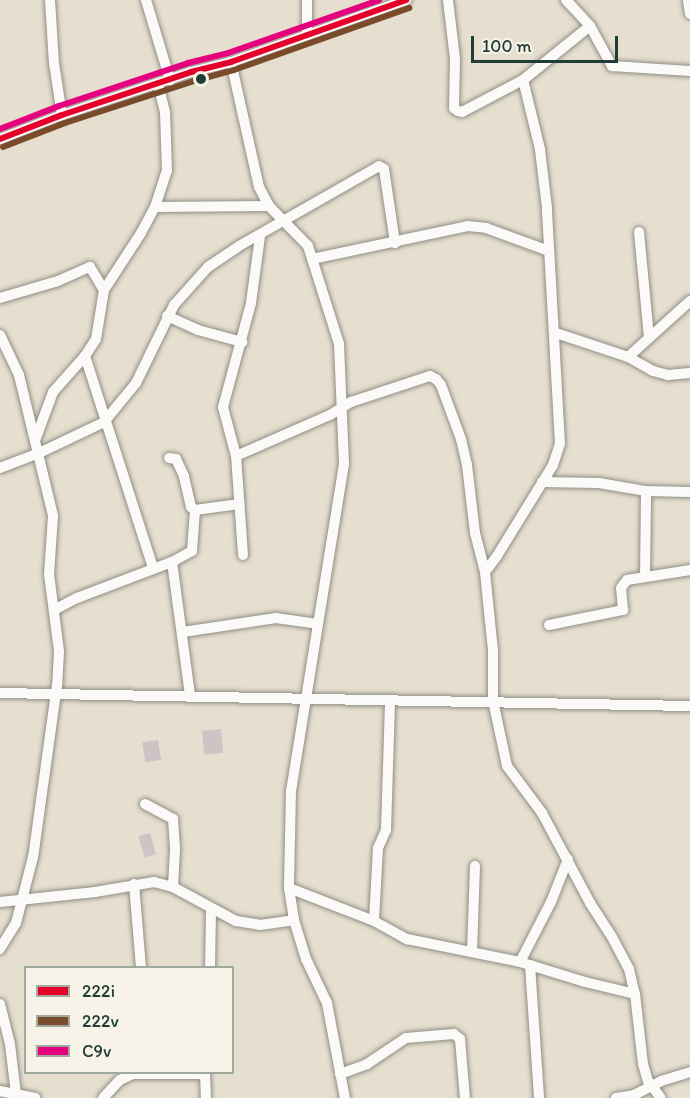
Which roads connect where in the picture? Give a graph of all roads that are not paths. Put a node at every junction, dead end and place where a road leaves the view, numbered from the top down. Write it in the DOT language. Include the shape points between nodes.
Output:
graph roads {
  1 [pos="50,0"];
  2 [pos="146,0"];
  3 [pos="307,0"];
  4 [pos="406,0"];
  5 [pos="448,0"];
  6 [pos="566,0"];
  7 [pos="688,0"];
  8 [pos="690,14"];
  9 [pos="590,26"];
  10 [pos="308,35"];
  11 [pos="231,62"];
  12 [pos="690,72"];
  13 [pos="170,80"];
  14 [pos="523,80"];
  15 [pos="158,84"];
  16 [pos="62,116"];
  17 [pos="0,139"];
  18 [pos="269,206"];
  19 [pos="155,207"];
  20 [pos="285,219"];
  21 [pos="639,232"];
  22 [pos="260,236"];
  23 [pos="395,243"];
  24 [pos="549,251"];
  25 [pos="312,259"];
  26 [pos="104,290"];
  27 [pos="0,298"];
  28 [pos="690,301"];
  29 [pos="167,316"];
  30 [pos="556,333"];
  31 [pos="0,335"];
  32 [pos="649,337"];
  33 [pos="242,342"];
  34 [pos="85,356"];
  35 [pos="628,357"];
  36 [pos="690,373"];
  37 [pos="339,408"];
  38 [pos="104,422"];
  39 [pos="36,438"];
  40 [pos="38,454"];
  41 [pos="236,456"];
  42 [pos="169,458"];
  43 [pos="0,468"];
  44 [pos="542,482"];
  45 [pos="646,491"];
  46 [pos="690,492"];
  47 [pos="240,504"];
  48 [pos="195,510"];
  49 [pos="243,555"];
  50 [pos="172,562"];
  51 [pos="153,568"];
  52 [pos="690,570"];
  53 [pos="485,572"];
  54 [pos="645,577"];
  55 [pos="54,610"];
  56 [pos="318,624"];
  57 [pos="549,625"];
  58 [pos="183,632"];
  59 [pos="0,693"];
  60 [pos="55,694"];
  61 [pos="190,695"];
  62 [pos="306,697"];
  63 [pos="493,701"];
  64 [pos="390,702"];
  65 [pos="690,706"];
  66 [pos="145,804"];
  67 [pos="568,859"];
  68 [pos="475,866"];
  69 [pos="134,884"];
  70 [pos="173,887"];
  71 [pos="289,888"];
  72 [pos="23,899"];
  73 [pos="0,902"];
  74 [pos="211,909"];
  75 [pos="294,920"];
  76 [pos="374,921"];
  77 [pos="0,949"];
  78 [pos="472,952"];
  79 [pos="525,963"];
  80 [pos="141,966"];
  81 [pos="210,966"];
  82 [pos="635,994"];
  83 [pos="0,1004"];
  84 [pos="690,1072"];
  85 [pos="140,1074"];
  86 [pos="205,1074"];
  87 [pos="340,1074"];
  88 [pos="652,1086"];
  89 [pos="0,1091"];
  90 [pos="16,1094"];
  91 [pos="35,1098"];
  92 [pos="103,1098"];
  93 [pos="206,1098"];
  94 [pos="345,1098"];
  95 [pos="465,1098"];
  96 [pos="539,1098"];
  97 [pos="616,1098"];
  98 [pos="661,1098"];
  1 -- 16 [label="street"];
  2 -- 13 [label="street"];
  3 -- 10 [label="street"];
  4 -- 10 [label="street"];
  5 -- 14 [label="street" via="455,59 454,108 462,112"];
  6 -- 9 [label="street"];
  7 -- 8 [label="street"];
  9 -- 12 [label="street" via="612,66"];
  9 -- 14 [label="street"];
  10 -- 11 [label="street"];
  11 -- 13 [label="street"];
  11 -- 18 [label="street" via="259,187"];
  13 -- 15 [label="street"];
  14 -- 24 [label="street" via="540,149"];
  15 -- 16 [label="street"];
  15 -- 19 [label="street" via="165,112 167,171"];
  16 -- 17 [label="street"];
  18 -- 19 [label="street"];
  18 -- 20 [label="street"];
  19 -- 26 [label="street"];
  20 -- 22 [label="street"];
  20 -- 23 [label="street" via="379,166 384,169"];
  20 -- 25 [label="street" via="308,246"];
  21 -- 32 [label="street"];
  22 -- 29 [label="street" via="208,267"];
  22 -- 33 [label="street"];
  23 -- 24 [label="street" via="477,226"];
  23 -- 25 [label="street"];
  24 -- 30 [label="street"];
  25 -- 37 [label="street" via="339,344"];
  26 -- 27 [label="street" via="90,267"];
  26 -- 34 [label="street" via="96,339"];
  28 -- 32 [label="street"];
  29 -- 33 [label="street" via="198,330"];
  29 -- 38 [label="street" via="136,383"];
  30 -- 35 [label="street"];
  30 -- 44 [label="street" via="560,444"];
  31 -- 39 [label="street" via="14,360"];
  32 -- 35 [label="street"];
  33 -- 41 [label="street" via="223,407"];
  34 -- 38 [label="street"];
  34 -- 39 [label="street" via="53,392"];
  35 -- 36 [label="street" via="668,375"];
  37 -- 41 [label="street"];
  37 -- 53 [label="street" via="430,376 436,379 461,439 478,552"];
  37 -- 56 [label="street" via="344,464"];
  38 -- 40 [label="street"];
  38 -- 51 [label="street"];
  39 -- 40 [label="street"];
  40 -- 43 [label="street"];
  40 -- 55 [label="street" via="53,516 48,568"];
  41 -- 47 [label="street"];
  42 -- 48 [label="street" via="176,459"];
  44 -- 45 [label="street" via="599,483"];
  44 -- 53 [label="street"];
  45 -- 46 [label="street"];
  45 -- 54 [label="street"];
  47 -- 48 [label="street"];
  47 -- 49 [label="street"];
  48 -- 50 [label="street" via="193,549"];
  50 -- 51 [label="street"];
  50 -- 58 [label="street"];
  51 -- 55 [label="street"];
  52 -- 54 [label="street"];
  53 -- 63 [label="street" via="493,650"];
  54 -- 57 [label="street" via="623,583 623,610"];
  55 -- 60 [label="street" via="59,651"];
  56 -- 58 [label="street" via="276,618"];
  56 -- 62 [label="street"];
  58 -- 61 [label="street"];
  59 -- 60 [label="street"];
  60 -- 61 [label="street"];
  60 -- 72 [label="street" via="33,857"];
  61 -- 62 [label="street"];
  62 -- 64 [label="street"];
  62 -- 71 [label="street" via="291,790"];
  63 -- 64 [label="street"];
  63 -- 65 [label="street"];
  63 -- 67 [label="street" via="511,773 542,813"];
  64 -- 76 [label="street" via="386,830 378,849"];
  66 -- 70 [label="street" via="173,819"];
  67 -- 79 [label="street"];
  67 -- 82 [label="street" via="629,969"];
  68 -- 78 [label="street"];
  69 -- 70 [label="street" via="154,882"];
  69 -- 72 [label="street"];
  69 -- 80 [label="street"];
  70 -- 74 [label="street"];
  71 -- 75 [label="street"];
  71 -- 76 [label="street"];
  72 -- 73 [label="street"];
  72 -- 77 [label="street" via="11,934"];
  74 -- 75 [label="street" via="252,925"];
  74 -- 81 [label="street"];
  75 -- 87 [label="street" via="306,959 327,1003"];
  76 -- 78 [label="street" via="407,939"];
  78 -- 79 [label="street"];
  79 -- 82 [label="street"];
  79 -- 96 [label="street"];
  82 -- 88 [label="street" via="643,1064"];
  83 -- 90 [label="street"];
  84 -- 88 [label="street"];
  85 -- 92 [label="street" via="120,1080"];
  86 -- 93 [label="street"];
  87 -- 94 [label="street"];
  87 -- 95 [label="street" via="367,1064 406,1038 454,1034 460,1039"];
  88 -- 97 [label="street"];
  88 -- 98 [label="street"];
  89 -- 90 [label="street"];
  90 -- 91 [label="street"];
}
